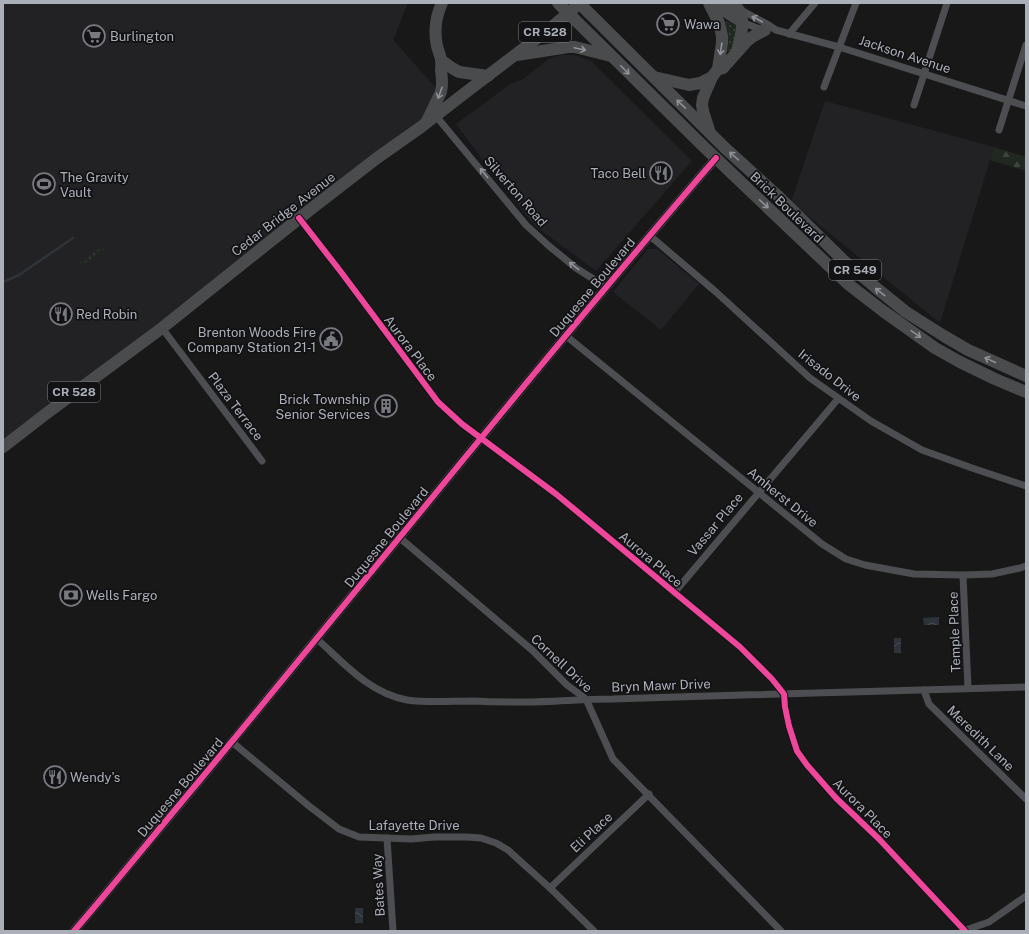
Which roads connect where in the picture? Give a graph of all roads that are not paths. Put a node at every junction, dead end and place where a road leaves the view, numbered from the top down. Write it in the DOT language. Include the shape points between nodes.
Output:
graph roads {
  1 [pos="442,3"];
  2 [pos="558,3"];
  3 [pos="579,3"];
  4 [pos="709,3"];
  5 [pos="718,3"];
  6 [pos="815,3"];
  7 [pos="856,3"];
  8 [pos="947,3"];
  9 [pos="735,6"];
  10 [pos="568,13"];
  11 [pos="742,22"];
  12 [pos="770,30"];
  13 [pos="789,34"];
  14 [pos="1026,45"];
  15 [pos="839,47"];
  16 [pos="737,52"];
  17 [pos="514,56"];
  18 [pos="611,56"];
  19 [pos="441,60"];
  20 [pos="715,73"];
  21 [pos="924,74"];
  22 [pos="488,76"];
  23 [pos="654,77"];
  24 [pos="824,87"];
  25 [pos="1008,101"];
  26 [pos="914,105"];
  27 [pos="1026,106"];
  28 [pos="436,116"];
  29 [pos="426,123"];
  30 [pos="999,130"];
  31 [pos="709,131"];
  32 [pos="716,158"];
  33 [pos="299,218"];
  34 [pos="649,236"];
  35 [pos="606,287"];
  36 [pos="162,328"];
  37 [pos="565,335"];
  38 [pos="1026,376"];
  39 [pos="1026,392"];
  40 [pos="838,398"];
  41 [pos="481,438"];
  42 [pos="3,447"];
  43 [pos="262,461"];
  44 [pos="1026,486"];
  45 [pos="758,492"];
  46 [pos="400,538"];
  47 [pos="1026,566"];
  48 [pos="963,575"];
  49 [pos="674,592"];
  50 [pos="317,639"];
  51 [pos="1026,687"];
  52 [pos="968,688"];
  53 [pos="924,690"];
  54 [pos="784,694"];
  55 [pos="586,699"];
  56 [pos="232,742"];
  57 [pos="649,794"];
  58 [pos="1026,799"];
  59 [pos="387,838"];
  60 [pos="550,888"];
  61 [pos="1026,896"];
  62 [pos="74,931"];
  63 [pos="393,931"];
  64 [pos="594,931"];
  65 [pos="782,931"];
  66 [pos="964,931"];
  1 -- 19 [label="main road" via="436,32"];
  2 -- 10 [label="main road, Brick Boulevard / CR 549"];
  3 -- 10 [label="main road, Cedar Bridge Avenue / CR 528"];
  3 -- 23 [label="main road, Brick Boulevard / CR 549"];
  4 -- 20 [label="main road, one-way" via="722,36 722,49"];
  5 -- 11 [label="main road, Jackson Avenue" via="726,12"];
  6 -- 13 [label="street"];
  7 -- 15 [label="street"];
  8 -- 21 [label="street"];
  9 -- 11 [label="main road"];
  12 -- 9 [label="street, Jackson Avenue, one-way" via="767,24"];
  10 -- 17 [label="main road, Cedar Bridge Avenue / CR 528"];
  10 -- 18 [label="main road, Brick Boulevard / CR 549"];
  11 -- 12 [label="street, Jackson Avenue"];
  11 -- 16 [label="main road"];
  12 -- 13 [label="street, Jackson Avenue"];
  12 -- 16 [label="main road" via="752,37"];
  13 -- 15 [label="street, Jackson Avenue"];
  14 -- 25 [label="street"];
  15 -- 21 [label="street, Jackson Avenue"];
  15 -- 24 [label="street"];
  16 -- 20 [label="main road"];
  17 -- 18 [label="main road, one-way" via="568,47"];
  17 -- 22 [label="main road, Cedar Bridge Avenue / CR 528"];
  18 -- 32 [label="main road, Brick Boulevard / CR 549, one-way"];
  19 -- 22 [label="main road" via="459,72"];
  19 -- 29 [label="main road, one-way" via="442,92"];
  20 -- 23 [label="main road" via="700,83 689,85"];
  20 -- 31 [label="main road" via="705,92 702,105"];
  21 -- 25 [label="street, Jackson Avenue"];
  21 -- 26 [label="street"];
  22 -- 28 [label="main road, Cedar Bridge Avenue / CR 528"];
  31 -- 23 [label="main road, Brick Boulevard / CR 549, one-way"];
  25 -- 27 [label="street, Jackson Avenue"];
  25 -- 30 [label="street"];
  28 -- 29 [label="main road, Cedar Bridge Avenue / CR 528"];
  35 -- 28 [label="street, Silverton Road, one-way" via="576,268 526,225"];
  29 -- 33 [label="main road, Cedar Bridge Avenue / CR 528"];
  38 -- 31 [label="main road, Brick Boulevard / CR 549, one-way" via="968,350 906,312 843,260"];
  32 -- 34 [label="street, Duquesne Boulevard"];
  32 -- 39 [label="main road, Brick Boulevard / CR 549, one-way" via="848,284 883,311 935,348"];
  33 -- 36 [label="main road, Cedar Bridge Avenue / CR 528"];
  33 -- 41 [label="street, Aurora Place" via="438,402"];
  34 -- 35 [label="street, Duquesne Boulevard"];
  34 -- 40 [label="street, Irisado Drive" via="716,292 810,378"];
  35 -- 37 [label="street, Duquesne Boulevard"];
  36 -- 42 [label="main road, Cedar Bridge Avenue / CR 528"];
  36 -- 43 [label="street, Plaza Terrace"];
  37 -- 41 [label="street, Duquesne Boulevard"];
  37 -- 45 [label="street, Amherst Drive"];
  40 -- 44 [label="street, Irisado Drive" via="871,421 922,450"];
  40 -- 45 [label="street, Vassar Place"];
  41 -- 46 [label="street, Duquesne Boulevard"];
  41 -- 49 [label="street, Aurora Place" via="556,494"];
  45 -- 48 [label="street, Amherst Drive" via="822,544 846,559 914,574"];
  45 -- 49 [label="street, Vassar Place"];
  46 -- 50 [label="street, Duquesne Boulevard"];
  46 -- 55 [label="street, Cornell Drive"];
  47 -- 48 [label="street, Amherst Drive" via="992,574"];
  48 -- 52 [label="street, Temple Place"];
  49 -- 54 [label="street, Aurora Place" via="740,647"];
  50 -- 55 [label="street, Bryn Mawr Drive" via="374,688 407,700 524,702"];
  50 -- 56 [label="street, Duquesne Boulevard"];
  51 -- 52 [label="street, Bryn Mawr Drive"];
  52 -- 53 [label="street, Bryn Mawr Drive"];
  53 -- 54 [label="street, Bryn Mawr Drive"];
  53 -- 58 [label="street, Meredith Lane" via="929,704"];
  54 -- 55 [label="street, Bryn Mawr Drive"];
  54 -- 66 [label="street, Aurora Place" via="789,726 797,751 807,765"];
  55 -- 57 [label="street, Cornell Drive" via="613,758"];
  56 -- 59 [label="street, Lafayette Drive" via="339,829 358,837"];
  56 -- 62 [label="street, Duquesne Boulevard"];
  57 -- 60 [label="street, Eli Place"];
  57 -- 65 [label="street, Cornell Drive"];
  59 -- 60 [label="street, Lafayette Drive" via="481,838 508,850"];
  59 -- 63 [label="street, Bates Way"];
  60 -- 64 [label="street, Lafayette Drive"];
  61 -- 66 [label="street" via="989,922"];
}
